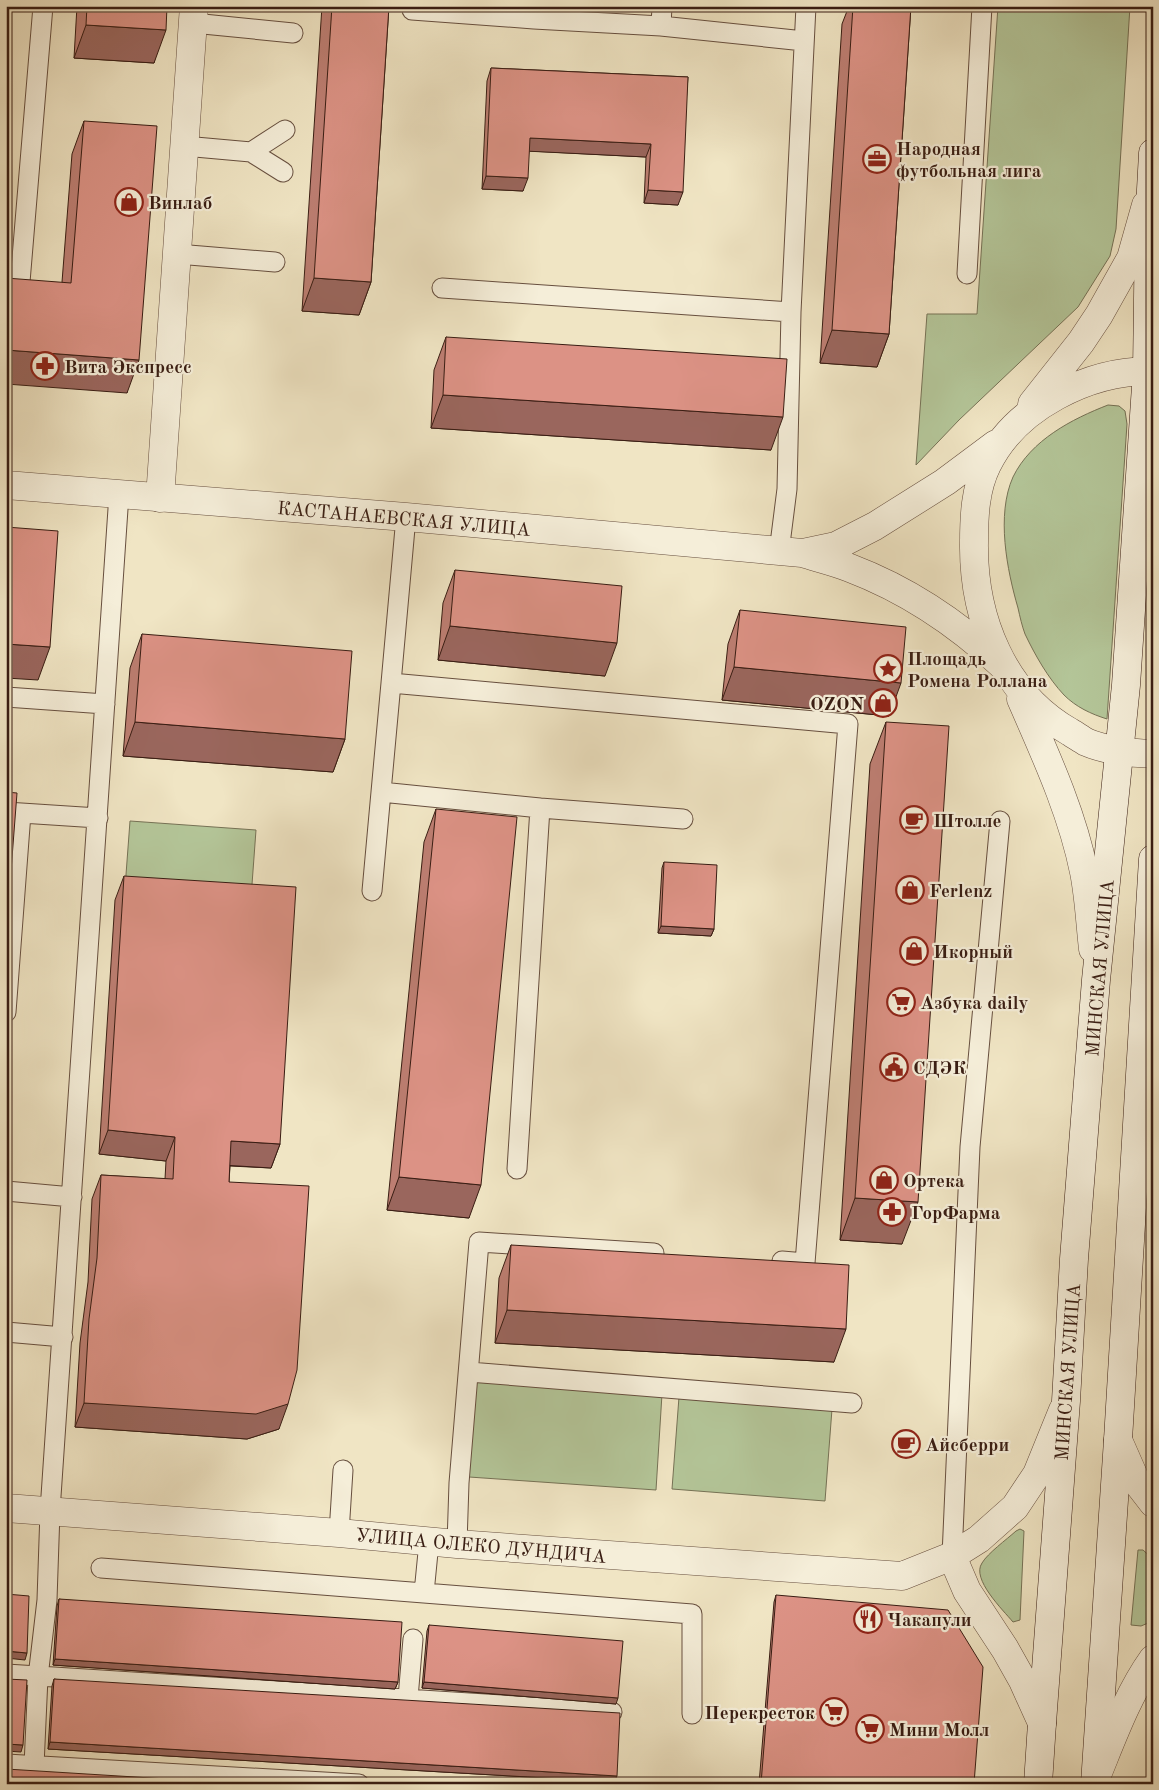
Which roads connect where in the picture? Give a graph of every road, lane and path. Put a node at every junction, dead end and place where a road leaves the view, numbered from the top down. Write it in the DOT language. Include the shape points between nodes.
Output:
graph roads {
  1 [pos="43,6"];
  2 [pos="412,6"];
  3 [pos="662,6"];
  4 [pos="806,6"];
  5 [pos="982,6"];
  6 [pos="535,13"];
  7 [pos="193,15"];
  8 [pos="661,26"];
  9 [pos="294,33"];
  10 [pos="804,41"];
  11 [pos="285,130"];
  12 [pos="184,146"];
  13 [pos="251,152"];
  14 [pos="1153,153"];
  15 [pos="283,172"];
  16 [pos="1151,188"];
  17 [pos="177,254"];
  18 [pos="274,262"];
  19 [pos="967,274"];
  20 [pos="6,280"];
  21 [pos="442,288"];
  22 [pos="791,312"];
  23 [pos="1150,371"];
  24 [pos="1011,431"];
  25 [pos="6,485"];
  26 [pos="119,494"];
  27 [pos="160,498"];
  28 [pos="406,517"];
  29 [pos="791,553"];
  30 [pos="1008,674"];
  31 [pos="391,684"];
  32 [pos="6,697"];
  33 [pos="105,704"];
  34 [pos="1120,751"];
  35 [pos="1153,754"];
  36 [pos="381,792"];
  37 [pos="540,808"];
  38 [pos="13,812"];
  39 [pos="98,818"];
  40 [pos="683,819"];
  41 [pos="1000,821"];
  42 [pos="1153,859"];
  43 [pos="372,891"];
  44 [pos="1149,964"];
  45 [pos="1096,980"];
  46 [pos="6,1012"];
  47 [pos="517,1170"];
  48 [pos="6,1191"];
  49 [pos="72,1197"];
  50 [pos="667,1254"];
  51 [pos="766,1260"];
  52 [pos="6,1332"];
  53 [pos="63,1337"];
  54 [pos="469,1372"];
  55 [pos="1066,1401"];
  56 [pos="852,1403"];
  57 [pos="1118,1440"];
  58 [pos="343,1470"];
  59 [pos="1153,1503"];
  60 [pos="6,1508"];
  61 [pos="50,1511"];
  62 [pos="339,1533"];
  63 [pos="429,1542"];
  64 [pos="457,1544"];
  65 [pos="952,1556"];
  66 [pos="101,1568"];
  67 [pos="424,1594"];
  68 [pos="412,1638"];
  69 [pos="1153,1659"];
  70 [pos="6,1674"];
  71 [pos="38,1677"];
  72 [pos="408,1698"];
  73 [pos="612,1712"];
  74 [pos="692,1714"];
  75 [pos="1042,1723"];
  76 [pos="6,1764"];
  77 [pos="34,1766"];
  78 [pos="1095,1781"];
  79 [pos="359,1784"];
  80 [pos="1038,1784"];
  1 -- 20 [label="lane" via="20,282"];
  2 -- 6 [label="lane" via="412,10"];
  3 -- 8 [label="lane"];
  4 -- 10 [label="lane"];
  5 -- 19 [label="lane"];
  6 -- 8 [label="lane"];
  7 -- 9 [label="lane"];
  7 -- 12 [label="street"];
  8 -- 10 [label="lane"];
  10 -- 22 [label="lane"];
  11 -- 13 [label="lane"];
  12 -- 13 [label="lane"];
  12 -- 17 [label="street"];
  13 -- 15 [label="lane"];
  14 -- 16 [label="street, МИНСКАЯ УЛИЦА"];
  16 -- 23 [label="street, МИНСКАЯ УЛИЦА"];
  16 -- 24 [label="street" via="1130,258 1099,315"];
  17 -- 18 [label="lane"];
  17 -- 27 [label="street"];
  21 -- 22 [label="lane"];
  22 -- 29 [label="lane" via="787,490"];
  23 -- 24 [label="street, КАСТАНАЕВСКАЯ УЛИЦА" via="1112,374 1087,381 1052,398"];
  23 -- 34 [label="street, МИНСКАЯ УЛИЦА"];
  24 -- 29 [label="street, КАСТАНАЕВСКАЯ УЛИЦА" via="945,482 875,526 836,546"];
  24 -- 30 [label="street, КАСТАНАЕВСКАЯ УЛИЦА" via="987,465 978,491 974,543 976,583 988,634"];
  25 -- 26 [label="street, КАСТАНАЕВСКАЯ УЛИЦА"];
  26 -- 27 [label="street, КАСТАНАЕВСКАЯ УЛИЦА"];
  26 -- 33 [label="lane"];
  27 -- 28 [label="street, КАСТАНАЕВСКАЯ УЛИЦА"];
  28 -- 29 [label="street, КАСТАНАЕВСКАЯ УЛИЦА"];
  28 -- 31 [label="lane"];
  29 -- 30 [label="street, КАСТАНАЕВСКАЯ УЛИЦА" via="849,568 897,588 976,640"];
  30 -- 34 [label="street, КАСТАНАЕВСКАЯ УЛИЦА" via="1038,709 1058,725 1086,742"];
  30 -- 45 [label="street" via="1044,752 1071,823 1084,872"];
  31 -- 36 [label="lane"];
  31 -- 51 [label="lane" via="848,724 805,1263"];
  32 -- 33 [label="lane"];
  33 -- 39 [label="lane"];
  34 -- 35 [label="street, КАСТАНАЕВСКАЯ УЛИЦА"];
  34 -- 45 [label="street, МИНСКАЯ УЛИЦА"];
  36 -- 37 [label="lane"];
  36 -- 43 [label="lane"];
  37 -- 40 [label="lane"];
  37 -- 47 [label="lane"];
  38 -- 39 [label="lane"];
  38 -- 46 [label="lane"];
  39 -- 49 [label="lane"];
  41 -- 65 [label="lane" via="970,1147"];
  42 -- 44 [label="street"];
  44 -- 57 [label="street"];
  45 -- 55 [label="street, МИНСКАЯ УЛИЦА"];
  48 -- 49 [label="lane"];
  49 -- 53 [label="lane"];
  50 -- 54 [label="lane" via="479,1242"];
  52 -- 53 [label="lane"];
  53 -- 61 [label="lane"];
  54 -- 56 [label="lane"];
  54 -- 64 [label="lane"];
  55 -- 65 [label="street, УЛИЦА ОЛЕКО ДУНДИЧА" via="1037,1474 1015,1507 979,1539"];
  55 -- 75 [label="street, МИНСКАЯ УЛИЦА"];
  57 -- 59 [label="street" via="1136,1481"];
  57 -- 78 [label="street"];
  58 -- 62 [label="lane"];
  60 -- 61 [label="street, УЛИЦА ОЛЕКО ДУНДИЧА"];
  61 -- 62 [label="street, УЛИЦА ОЛЕКО ДУНДИЧА"];
  61 -- 71 [label="lane" via="47,1600"];
  62 -- 63 [label="street, УЛИЦА ОЛЕКО ДУНДИЧА"];
  63 -- 64 [label="street, УЛИЦА ОЛЕКО ДУНДИЧА"];
  63 -- 67 [label="lane"];
  64 -- 65 [label="street, УЛИЦА ОЛЕКО ДУНДИЧА" via="902,1576"];
  65 -- 75 [label="street" via="967,1592 1005,1649"];
  66 -- 67 [label="lane"];
  67 -- 74 [label="lane" via="692,1614"];
  68 -- 72 [label="lane"];
  69 -- 78 [label="street" via="1122,1714"];
  70 -- 71 [label="lane"];
  71 -- 72 [label="lane"];
  71 -- 77 [label="lane"];
  72 -- 73 [label="lane"];
  75 -- 80 [label="street, МИНСКАЯ УЛИЦА"];
  76 -- 77 [label="lane"];
  77 -- 79 [label="lane"];
}
